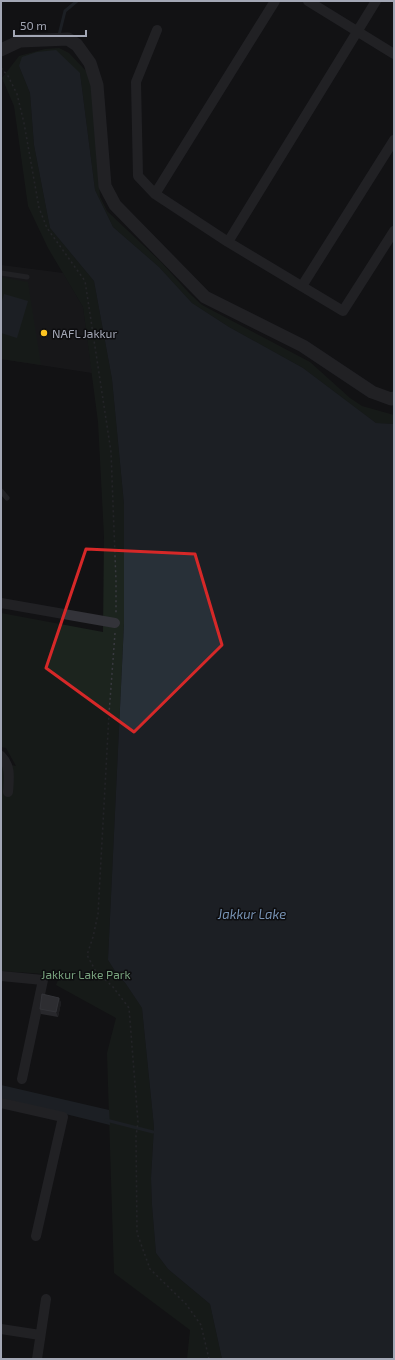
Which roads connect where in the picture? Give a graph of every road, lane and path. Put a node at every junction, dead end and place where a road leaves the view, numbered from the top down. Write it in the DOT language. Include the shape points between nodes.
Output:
graph roads {
  1 [pos="275,1"];
  2 [pos="308,1"];
  3 [pos="376,1"];
  4 [pos="157,30"];
  5 [pos="358,32"];
  6 [pos="1,50"];
  7 [pos="394,54"];
  8 [pos="1,68"];
  9 [pos="394,140"];
  10 [pos="154,194"];
  11 [pos="394,230"];
  12 [pos="228,242"];
  13 [pos="1,273"];
  14 [pos="27,277"];
  15 [pos="302,286"];
  16 [pos="394,398"];
  17 [pos="1,491"];
  18 [pos="7,498"];
  19 [pos="1,603"];
  20 [pos="115,623"];
  21 [pos="1,756"];
  22 [pos="8,792"];
  23 [pos="1,976"];
  24 [pos="22,1079"];
  25 [pos="1,1103"];
  26 [pos="36,1236"];
  27 [pos="46,1299"];
  28 [pos="1,1329"];
  29 [pos="40,1335"];
  30 [pos="37,1359"];
  31 [pos="209,1359"];
  1 -- 10 [label="street"];
  2 -- 5 [label="street"];
  3 -- 5 [label="street"];
  4 -- 10 [label="street" via="136,82 138,176"];
  5 -- 7 [label="street"];
  5 -- 12 [label="street"];
  6 -- 16 [label="street" via="20,41 68,39 77,45 90,63 97,85 105,186 115,205 205,297 303,346 372,392"];
  8 -- 20 [label="path" via="17,94 39,208 47,228 85,281 111,452"];
  9 -- 15 [label="street"];
  10 -- 12 [label="street"];
  11 -- 15 [label="street" via="343,311"];
  12 -- 15 [label="street"];
  13 -- 14 [label="lane"];
  17 -- 18 [label="lane"];
  19 -- 20 [label="street"];
  20 -- 31 [label="path" via="98,914 87,955 95,970 130,1008 138,1122 136,1233 150,1268 186,1304 201,1325"];
  21 -- 22 [label="street" via="6,760 10,774"];
  23 -- 24 [label="street" via="43,980"];
  25 -- 26 [label="street" via="63,1117"];
  27 -- 29 [label="street"];
  28 -- 29 [label="street"];
  29 -- 30 [label="street"];
}
